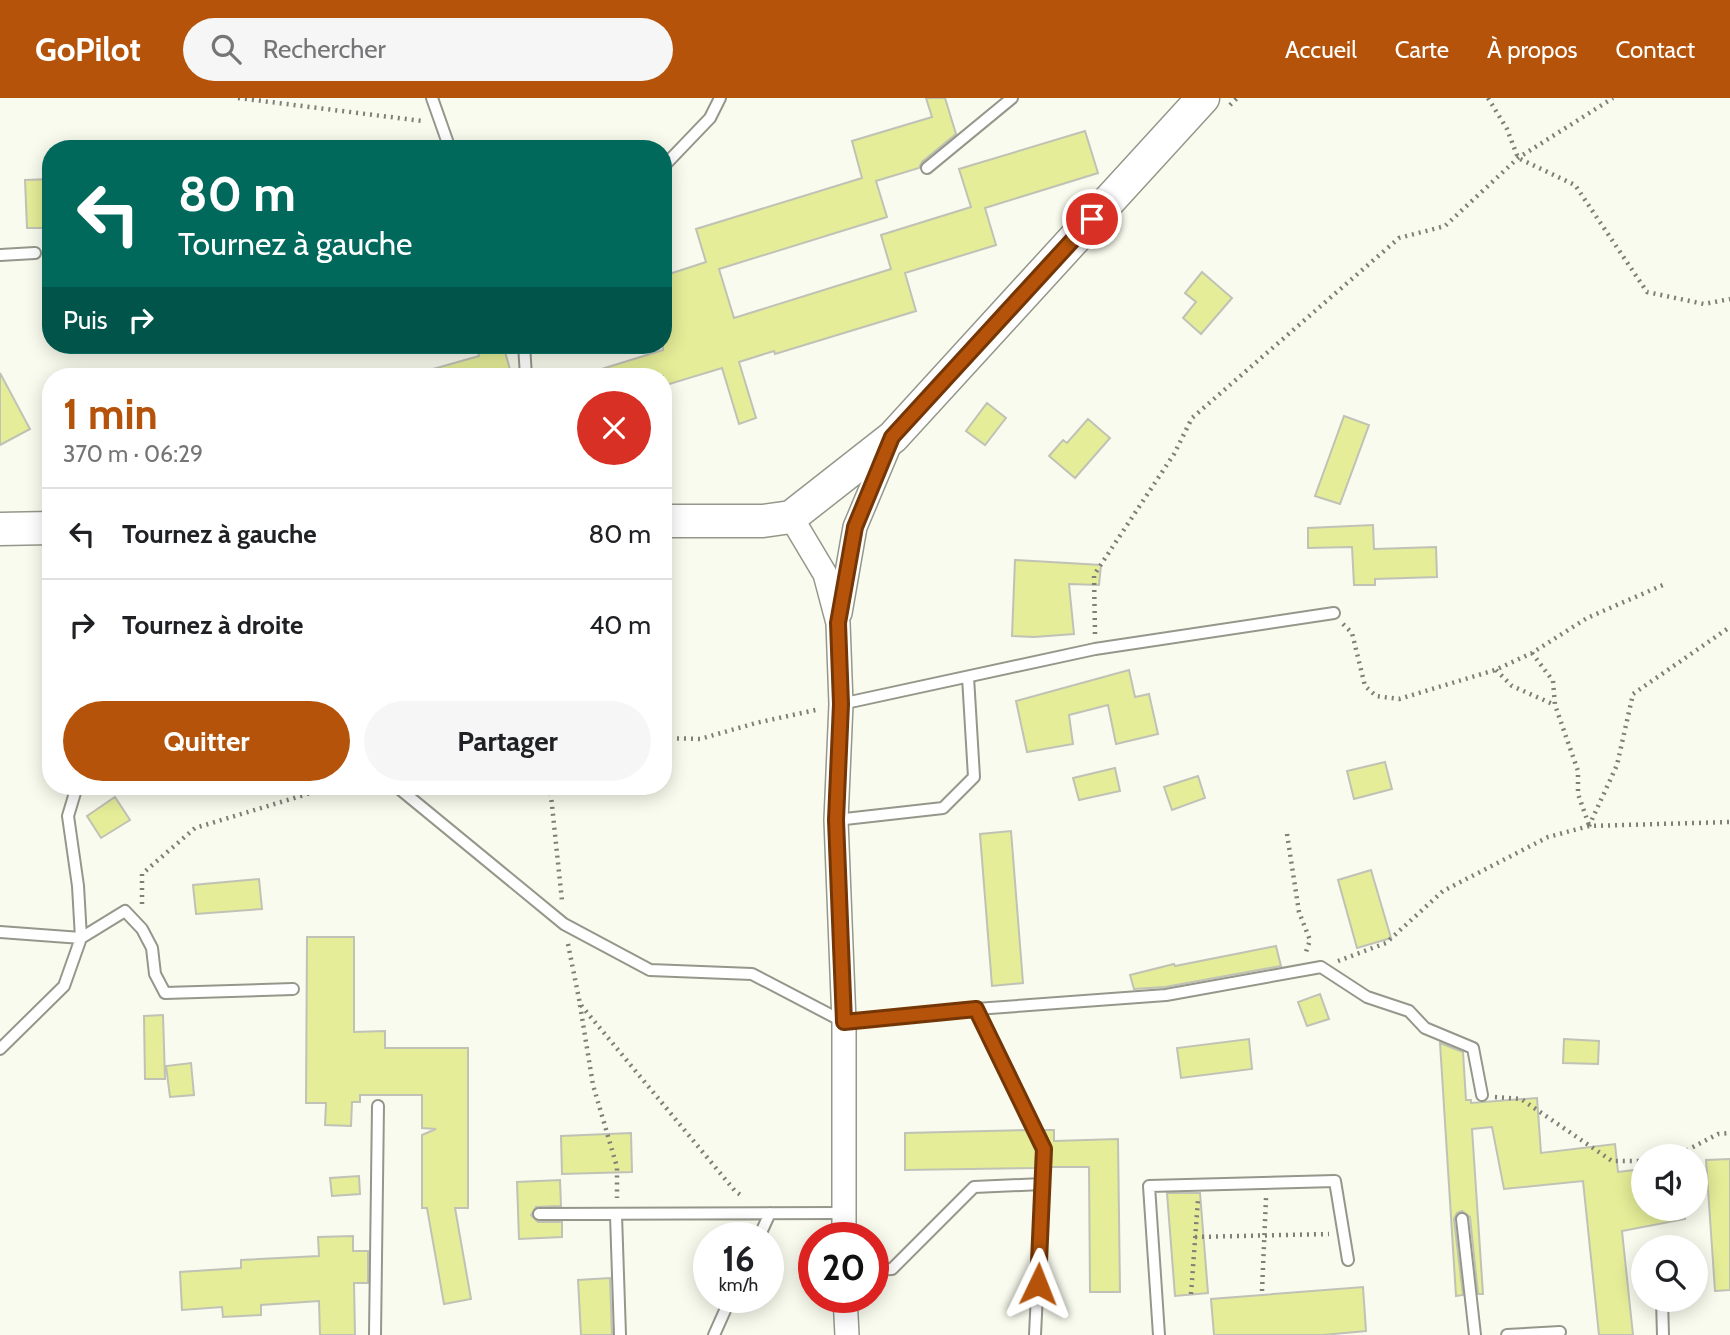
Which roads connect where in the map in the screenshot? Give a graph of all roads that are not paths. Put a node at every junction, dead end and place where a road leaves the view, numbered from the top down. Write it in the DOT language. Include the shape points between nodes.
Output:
graph roads {
  1 [pos="432,98"];
  2 [pos="720,98"];
  3 [pos="1012,98"];
  4 [pos="1203,98"];
  5 [pos="447,140"];
  6 [pos="672,158"];
  7 [pos="927,168"];
  8 [pos="35,253"];
  9 [pos="0,255"];
  10 [pos="892,437"];
  11 [pos="791,517"];
  12 [pos="672,521"];
  13 [pos="42,528"];
  14 [pos="0,529"];
  15 [pos="1334,613"];
  16 [pos="838,623"];
  17 [pos="968,677"];
  18 [pos="841,704"];
  19 [pos="74,795"];
  20 [pos="407,795"];
  21 [pos="836,820"];
  22 [pos="0,932"];
  23 [pos="80,938"];
  24 [pos="293,989"];
  25 [pos="976,1009"];
  26 [pos="844,1022"];
  27 [pos="0,1049"];
  28 [pos="1482,1096"];
  29 [pos="378,1106"];
  30 [pos="1042,1184"];
  31 [pos="770,1213"];
  32 [pos="843,1213"];
  33 [pos="539,1214"];
  34 [pos="616,1215"];
  35 [pos="1462,1219"];
  36 [pos="766,1222"];
  37 [pos="843,1222"];
  38 [pos="1348,1260"];
  39 [pos="889,1269"];
  40 [pos="1662,1312"];
  41 [pos="724,1313"];
  42 [pos="845,1313"];
  43 [pos="1560,1332"];
  44 [pos="375,1335"];
  45 [pos="620,1335"];
  46 [pos="714,1335"];
  47 [pos="846,1335"];
  48 [pos="1035,1335"];
  49 [pos="1159,1335"];
  50 [pos="1475,1335"];
  51 [pos="1507,1335"];
  52 [pos="1663,1335"];
  1 -- 5 [label="lane"];
  2 -- 6 [label="lane" via="710,118"];
  3 -- 7 [label="lane"];
  4 -- 10 [label="street"];
  8 -- 9 [label="lane"];
  10 -- 11 [label="street"];
  10 -- 16 [label="street" via="855,527"];
  11 -- 12 [label="street"];
  11 -- 16 [label="street" via="825,575"];
  13 -- 14 [label="street"];
  15 -- 17 [label="lane" via="1095,649"];
  16 -- 18 [label="street"];
  17 -- 18 [label="lane"];
  17 -- 21 [label="lane" via="974,777 943,808"];
  18 -- 21 [label="street"];
  19 -- 23 [label="lane" via="68,816"];
  20 -- 26 [label="lane" via="565,924 650,970 752,974"];
  21 -- 26 [label="street"];
  22 -- 23 [label="lane"];
  23 -- 24 [label="lane" via="125,911 152,948 155,974 165,993"];
  23 -- 27 [label="lane" via="64,986"];
  25 -- 26 [label="lane"];
  25 -- 28 [label="lane" via="1166,995 1321,967 1367,997 1409,1011 1425,1028 1473,1048"];
  25 -- 30 [label="lane" via="1044,1149"];
  26 -- 32 [label="street"];
  29 -- 44 [label="lane"];
  30 -- 39 [label="lane" via="974,1186"];
  30 -- 48 [label="lane"];
  31 -- 32 [label="lane"];
  31 -- 34 [label="lane"];
  31 -- 36 [label="lane"];
  32 -- 37 [label="street"];
  33 -- 34 [label="lane"];
  34 -- 45 [label="lane"];
  35 -- 50 [label="lane"];
  38 -- 49 [label="lane" via="1335,1181 1149,1186"];
  40 -- 52 [label="lane"];
  41 -- 46 [label="lane"];
  42 -- 47 [label="street"];
  43 -- 51 [label="lane"];
}
